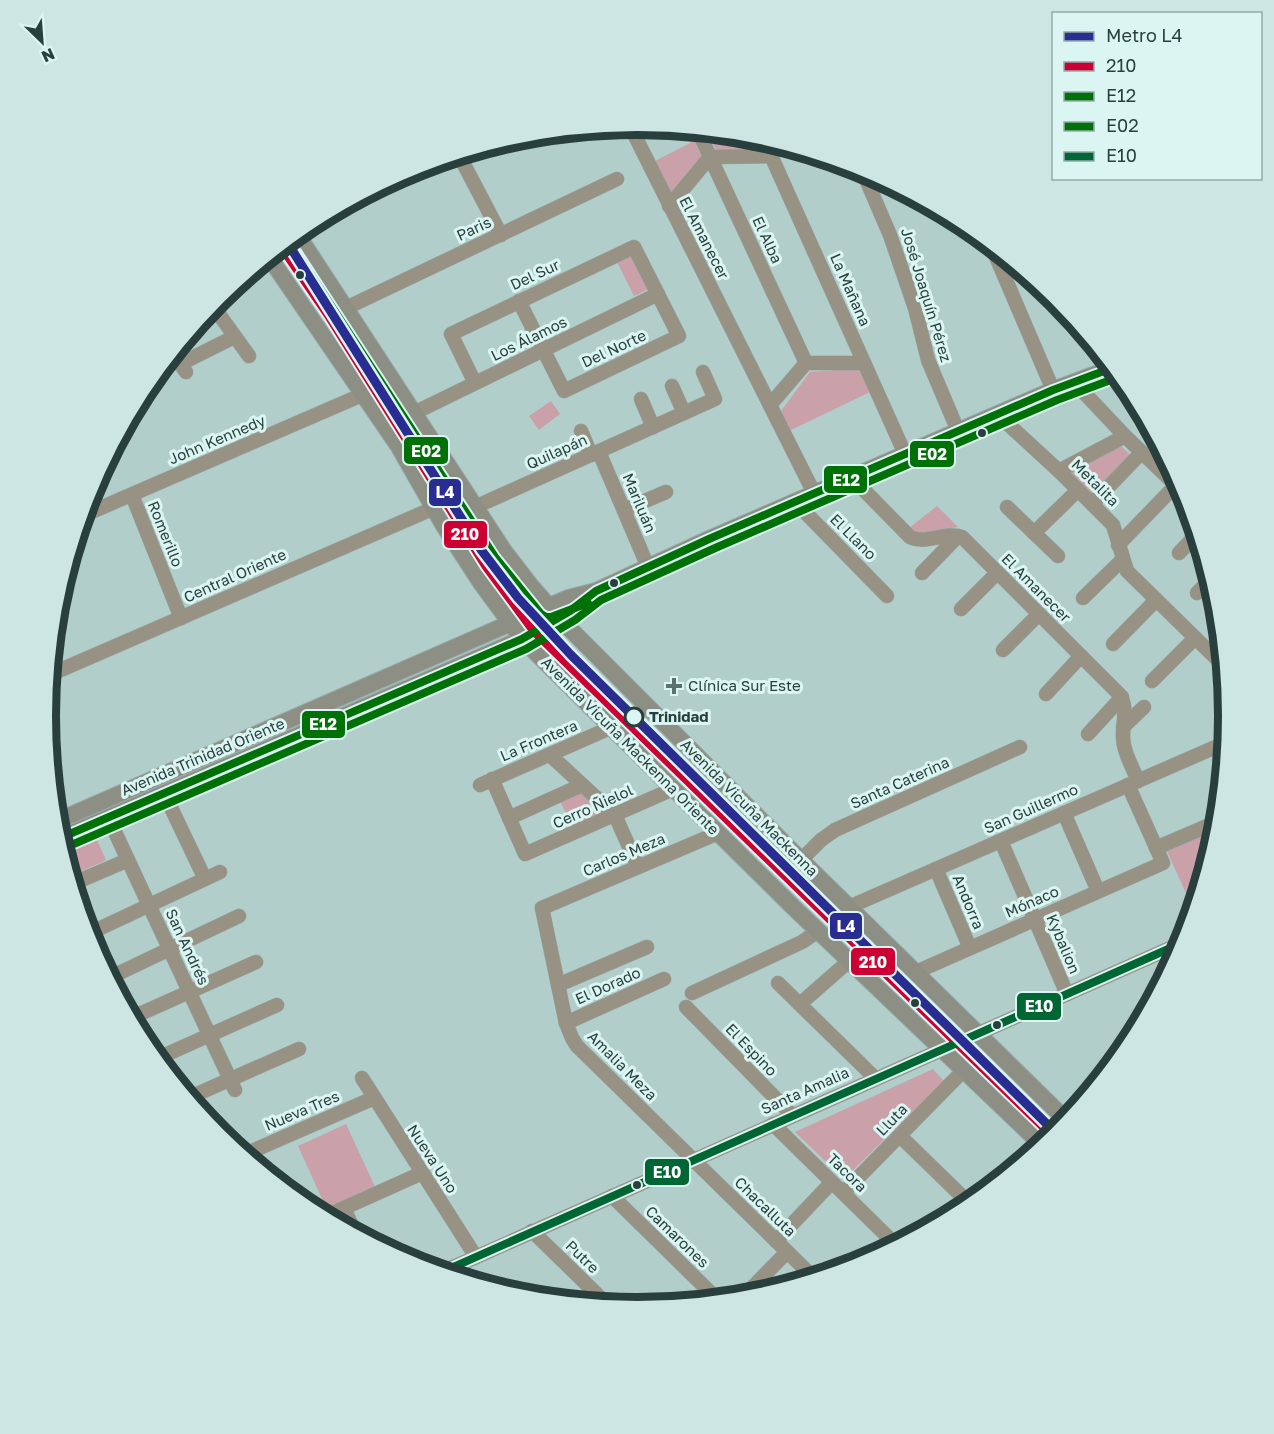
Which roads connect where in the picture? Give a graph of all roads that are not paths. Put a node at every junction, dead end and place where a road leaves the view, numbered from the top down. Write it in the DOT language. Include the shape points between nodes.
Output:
graph roads {
  1 [pos="634,135"];
  2 [pos="702,139"];
  3 [pos="770,151"];
  4 [pos="772,156"];
  5 [pos="710,157"];
  6 [pos="463,162"];
  7 [pos="617,179"];
  8 [pos="868,184"];
  9 [pos="669,206"];
  10 [pos="501,235"];
  11 [pos="302,242"];
  12 [pos="998,262"];
  13 [pos="274,263"];
  14 [pos="658,294"];
  15 [pos="519,301"];
  16 [pos="346,308"];
  17 [pos="218,314"];
  18 [pos="234,337"];
  19 [pos="543,350"];
  20 [pos="249,356"];
  21 [pos="180,363"];
  22 [pos="806,363"];
  23 [pos="864,363"];
  24 [pos="1104,371"];
  25 [pos="703,372"];
  26 [pos="1074,382"];
  27 [pos="475,383"];
  28 [pos="672,386"];
  29 [pos="1053,390"];
  30 [pos="364,394"];
  31 [pos="641,399"];
  32 [pos="770,405"];
  33 [pos="414,413"];
  34 [pos="684,413"];
  35 [pos="997,414"];
  36 [pos="653,427"];
  37 [pos="580,431"];
  38 [pos="958,431"];
  39 [pos="1125,436"];
  40 [pos="1142,452"];
  41 [pos="595,453"];
  42 [pos="905,454"];
  43 [pos="1059,471"];
  44 [pos="1166,475"];
  45 [pos="851,477"];
  46 [pos="1078,490"];
  47 [pos="666,492"];
  48 [pos="814,493"];
  49 [pos="132,495"];
  50 [pos="1175,496"];
  51 [pos="795,502"];
  52 [pos="1092,504"];
  53 [pos="475,507"];
  54 [pos="1007,507"];
  55 [pos="434,508"];
  56 [pos="624,510"];
  57 [pos="93,511"];
  58 [pos="1034,533"];
  59 [pos="958,536"];
  60 [pos="1191,540"];
  61 [pos="1118,545"];
  62 [pos="1179,553"];
  63 [pos="1058,556"];
  64 [pos="1123,559"];
  65 [pos="648,567"];
  66 [pos="922,573"];
  67 [pos="997,573"];
  68 [pos="1203,587"];
  69 [pos="1197,593"];
  70 [pos="887,596"];
  71 [pos="1083,598"];
  72 [pos="1156,600"];
  73 [pos="961,609"];
  74 [pos="554,612"];
  75 [pos="1039,614"];
  76 [pos="181,618"];
  77 [pos="510,624"];
  78 [pos="1195,638"];
  79 [pos="522,639"];
  80 [pos="1113,644"];
  81 [pos="1003,650"];
  82 [pos="1081,656"];
  83 [pos="1215,658"];
  84 [pos="58,671"];
  85 [pos="1152,681"];
  86 [pos="1046,694"];
  87 [pos="1122,697"];
  88 [pos="1144,707"];
  89 [pos="1123,727"];
  90 [pos="610,728"];
  91 [pos="1088,734"];
  92 [pos="1217,746"];
  93 [pos="1020,747"];
  94 [pos="550,755"];
  95 [pos="1133,783"];
  96 [pos="582,785"];
  97 [pos="673,789"];
  98 [pos="164,793"];
  99 [pos="1064,813"];
  100 [pos="615,815"];
  101 [pos="108,817"];
  102 [pos="65,818"];
  103 [pos="509,818"];
  104 [pos="1208,826"];
  105 [pos="718,833"];
  106 [pos="68,835"];
  107 [pos="1001,841"];
  108 [pos="1156,848"];
  109 [pos="128,860"];
  110 [pos="801,860"];
  111 [pos="638,867"];
  112 [pos="936,869"];
  113 [pos="220,872"];
  114 [pos="205,879"];
  115 [pos="79,881"];
  116 [pos="1098,891"];
  117 [pos="149,905"];
  118 [pos="849,907"];
  119 [pos="542,908"];
  120 [pos="239,916"];
  121 [pos="1035,919"];
  122 [pos="96,930"];
  123 [pos="818,932"];
  124 [pos="647,947"];
  125 [pos="970,948"];
  126 [pos="1170,948"];
  127 [pos="169,949"];
  128 [pos="849,961"];
  129 [pos="256,962"];
  130 [pos="916,972"];
  131 [pos="115,975"];
  132 [pos="664,979"];
  133 [pos="778,982"];
  134 [pos="558,985"];
  135 [pos="189,992"];
  136 [pos="692,993"];
  137 [pos="1066,994"];
  138 [pos="800,1004"];
  139 [pos="277,1005"];
  140 [pos="686,1007"];
  141 [pos="138,1015"];
  142 [pos="566,1023"];
  143 [pos="977,1033"];
  144 [pos="209,1035"];
  145 [pos="942,1048"];
  146 [pos="299,1049"];
  147 [pos="165,1055"];
  148 [pos="964,1070"];
  149 [pos="362,1078"];
  150 [pos="875,1078"];
  151 [pos="232,1085"];
  152 [pos="196,1096"];
  153 [pos="374,1098"];
  154 [pos="1061,1114"];
  155 [pos="792,1115"];
  156 [pos="772,1124"];
  157 [pos="900,1136"];
  158 [pos="1036,1139"];
  159 [pos="251,1151"];
  160 [pos="693,1160"];
  161 [pos="422,1173"];
  162 [pos="832,1182"];
  163 [pos="843,1193"];
  164 [pos="612,1196"];
  165 [pos="963,1198"];
  166 [pos="344,1208"];
  167 [pos="333,1213"];
  168 [pos="351,1224"];
  169 [pos="532,1232"];
  170 [pos="891,1240"];
  171 [pos="776,1241"];
  172 [pos="787,1252"];
  173 [pos="476,1257"];
  174 [pos="450,1268"];
  175 [pos="809,1273"];
  176 [pos="753,1286"];
  177 [pos="711,1294"];
  178 [pos="600,1297"];
  1 -- 9 [label="street, El Amanecer"];
  2 -- 5 [label="street, El Alba"];
  3 -- 4 [label="street, La Mañana"];
  4 -- 5 [label="street"];
  4 -- 23 [label="street, La Mañana"];
  5 -- 9 [label="street"];
  5 -- 22 [label="street, El Alba"];
  6 -- 10 [label="street"];
  7 -- 10 [label="street, Paris"];
  8 -- 38 [label="street, José Joaquín Pérez" via="910,291 931,370"];
  9 -- 32 [label="street, El Amanecer"];
  10 -- 16 [label="street, Paris"];
  11 -- 16 [label="main road, Avenida Vicuña Mackenna"];
  12 -- 29 [label="street"];
  13 -- 30 [label="main road, Avenida Vicuña Mackenna Oriente"];
  14 -- 15 [label="street, Del Sur" via="634,247"];
  14 -- 19 [label="street, Los Álamos"];
  14 -- 19 [label="street, Del Norte" via="679,336 564,391"];
  15 -- 19 [label="street"];
  15 -- 27 [label="street, Del Sur" via="451,334"];
  16 -- 33 [label="main road, Avenida Vicuña Mackenna"];
  17 -- 18 [label="street"];
  18 -- 20 [label="street"];
  18 -- 21 [label="street"];
  19 -- 27 [label="street, Los Álamos"];
  22 -- 23 [label="street"];
  22 -- 32 [label="street"];
  23 -- 42 [label="street, La Mañana"];
  24 -- 26 [label="main road"];
  25 -- 34 [label="street, Quilapán" via="715,399"];
  26 -- 29 [label="main road"];
  26 -- 39 [label="street"];
  27 -- 33 [label="street, Los Álamos"];
  28 -- 34 [label="street"];
  29 -- 35 [label="main road"];
  30 -- 49 [label="street, John Kennedy"];
  30 -- 55 [label="main road, Avenida Vicuña Mackenna Oriente"];
  31 -- 36 [label="street"];
  32 -- 48 [label="street, El Amanecer"];
  33 -- 53 [label="main road, Avenida Vicuña Mackenna"];
  34 -- 36 [label="street, Quilapán"];
  35 -- 38 [label="main road"];
  35 -- 43 [label="street, Metalita"];
  36 -- 41 [label="street, Quilapán"];
  37 -- 41 [label="street, Mariluán"];
  38 -- 42 [label="main road"];
  39 -- 40 [label="street"];
  39 -- 43 [label="street"];
  40 -- 44 [label="street"];
  40 -- 52 [label="street"];
  41 -- 53 [label="street, Quilapán"];
  41 -- 56 [label="street, Mariluán"];
  42 -- 45 [label="main road"];
  43 -- 46 [label="street, Metalita"];
  45 -- 48 [label="main road"];
  45 -- 59 [label="street" via="910,537 919,540"];
  46 -- 52 [label="street, Metalita"];
  46 -- 58 [label="street"];
  47 -- 56 [label="street"];
  48 -- 51 [label="main road"];
  49 -- 57 [label="street, John Kennedy"];
  49 -- 76 [label="street, Romerillo"];
  50 -- 61 [label="street"];
  51 -- 65 [label="main road"];
  51 -- 70 [label="street, El Llano"];
  52 -- 61 [label="street, Metalita" via="1113,525"];
  53 -- 74 [label="main road, Avenida Vicuña Mackenna" via="516,568"];
  54 -- 58 [label="street"];
  55 -- 76 [label="street, Central Oriente"];
  55 -- 77 [label="main road, Avenida Vicuña Mackenna Oriente"];
  56 -- 65 [label="street, Mariluán"];
  58 -- 63 [label="street"];
  59 -- 66 [label="street"];
  59 -- 67 [label="street, El Amanecer"];
  60 -- 62 [label="street"];
  61 -- 64 [label="street, Metalita"];
  64 -- 71 [label="street"];
  64 -- 72 [label="street, Metalita" via="1127,571"];
  65 -- 74 [label="main road" via="596,591 576,595"];
  67 -- 73 [label="street"];
  67 -- 75 [label="street, El Amanecer"];
  68 -- 69 [label="street"];
  72 -- 78 [label="street, Metalita"];
  72 -- 80 [label="street"];
  74 -- 77 [label="main road, Avenida Trinidad Oriente"];
  74 -- 79 [label="main road, Avenida Trinidad Oriente"];
  74 -- 110 [label="main road, Avenida Vicuña Mackenna"];
  75 -- 81 [label="street"];
  75 -- 82 [label="street, El Amanecer"];
  76 -- 84 [label="street, Central Oriente"];
  77 -- 79 [label="main road, Avenida Vicuña Mackenna Oriente"];
  77 -- 102 [label="main road, Avenida Trinidad Oriente"];
  78 -- 83 [label="street, Metalita"];
  78 -- 85 [label="street"];
  79 -- 90 [label="main road, Avenida Vicuña Mackenna Oriente"];
  79 -- 98 [label="main road, Avenida Trinidad Oriente"];
  82 -- 86 [label="street"];
  82 -- 87 [label="street, El Amanecer"];
  87 -- 89 [label="street"];
  87 -- 91 [label="street"];
  88 -- 89 [label="street"];
  89 -- 95 [label="street"];
  90 -- 94 [label="street, La Frontera"];
  90 -- 97 [label="main road, Avenida Vicuña Mackenna Oriente"];
  92 -- 95 [label="street, San Guillermo"];
  93 -- 110 [label="street, Santa Caterina" via="835,830"];
  94 -- 96 [label="street"];
  94 -- 103 [label="street, La Frontera" via="486,782"];
  95 -- 99 [label="street, San Guillermo"];
  95 -- 108 [label="street"];
  96 -- 100 [label="street"];
  96 -- 103 [label="street"];
  97 -- 100 [label="street, Cerro Ñielol"];
  97 -- 105 [label="main road, Avenida Vicuña Mackenna Oriente"];
  98 -- 101 [label="main road, Avenida Trinidad Oriente"];
  98 -- 114 [label="street"];
  99 -- 107 [label="street, San Guillermo"];
  99 -- 116 [label="street"];
  100 -- 103 [label="street, Cerro Ñielol" via="525,854"];
  100 -- 111 [label="street"];
  101 -- 106 [label="main road, Avenida Trinidad Oriente"];
  101 -- 109 [label="street, San Andrés"];
  104 -- 108 [label="street"];
  105 -- 111 [label="street, Carlos Meza"];
  105 -- 123 [label="main road, Avenida Vicuña Mackenna Oriente"];
  107 -- 112 [label="street, San Guillermo"];
  107 -- 121 [label="street, Kybalion"];
  108 -- 116 [label="street, Mónaco" via="1163,862"];
  109 -- 115 [label="street"];
  109 -- 117 [label="street, San Andrés"];
  110 -- 118 [label="main road, Avenida Vicuña Mackenna"];
  111 -- 119 [label="street, Carlos Meza"];
  112 -- 118 [label="street, San Guillermo"];
  112 -- 125 [label="street, Andorra"];
  113 -- 114 [label="street"];
  114 -- 117 [label="street"];
  116 -- 121 [label="street, Mónaco"];
  117 -- 122 [label="street"];
  117 -- 127 [label="street, San Andrés"];
  118 -- 130 [label="main road, Avenida Vicuña Mackenna"];
  119 -- 134 [label="street, Amalia Meza"];
  120 -- 127 [label="street"];
  121 -- 125 [label="street, Mónaco"];
  121 -- 137 [label="street, Kybalion"];
  123 -- 128 [label="main road, Avenida Vicuña Mackenna Oriente"];
  123 -- 136 [label="street"];
  124 -- 134 [label="street"];
  125 -- 130 [label="street, Mónaco"];
  126 -- 137 [label="street, Santa Amalia"];
  127 -- 131 [label="street"];
  127 -- 135 [label="street, San Andrés"];
  128 -- 138 [label="street"];
  128 -- 145 [label="main road, Avenida Vicuña Mackenna Oriente"];
  129 -- 135 [label="street"];
  130 -- 143 [label="main road, Avenida Vicuña Mackenna"];
  132 -- 142 [label="street, El Dorado"];
  133 -- 138 [label="street"];
  134 -- 142 [label="street, Amalia Meza"];
  135 -- 141 [label="street"];
  135 -- 144 [label="street, San Andrés"];
  137 -- 143 [label="street, Santa Amalia"];
  138 -- 150 [label="street"];
  139 -- 144 [label="street"];
  140 -- 155 [label="street, El Espino"];
  142 -- 160 [label="street, Amalia Meza" via="577,1046"];
  143 -- 145 [label="street, Santa Amalia"];
  143 -- 154 [label="main road, Avenida Vicuña Mackenna"];
  144 -- 147 [label="street"];
  144 -- 151 [label="street, San Andrés"];
  145 -- 148 [label="main road, Avenida Vicuña Mackenna Oriente"];
  145 -- 150 [label="street, Santa Amalia"];
  146 -- 151 [label="street"];
  148 -- 157 [label="street, Lluta"];
  148 -- 158 [label="main road, Avenida Vicuña Mackenna Oriente"];
  149 -- 153 [label="street, Nueva Uno"];
  150 -- 155 [label="street, Santa Amalia"];
  151 -- 152 [label="street"];
  153 -- 159 [label="street, Nueva Tres"];
  153 -- 161 [label="street, Nueva Uno"];
  155 -- 156 [label="street, Santa Amalia"];
  156 -- 160 [label="street, Santa Amalia"];
  156 -- 162 [label="street, Tacora"];
  157 -- 163 [label="street, Lluta"];
  157 -- 165 [label="street"];
  160 -- 164 [label="street, Santa Amalia"];
  160 -- 171 [label="street, Chacalluta"];
  161 -- 166 [label="street"];
  161 -- 173 [label="street, Nueva Uno"];
  162 -- 163 [label="street, Tacora"];
  162 -- 171 [label="street"];
  163 -- 170 [label="street, Tacora"];
  164 -- 169 [label="street, Santa Amalia"];
  164 -- 177 [label="street, Camarones"];
  166 -- 167 [label="street"];
  166 -- 168 [label="street"];
  169 -- 173 [label="street, Santa Amalia"];
  169 -- 178 [label="street, Putre"];
  171 -- 172 [label="street, Chacalluta"];
  172 -- 175 [label="street, Chacalluta"];
  172 -- 176 [label="street"];
  173 -- 174 [label="street, Santa Amalia"];
}
